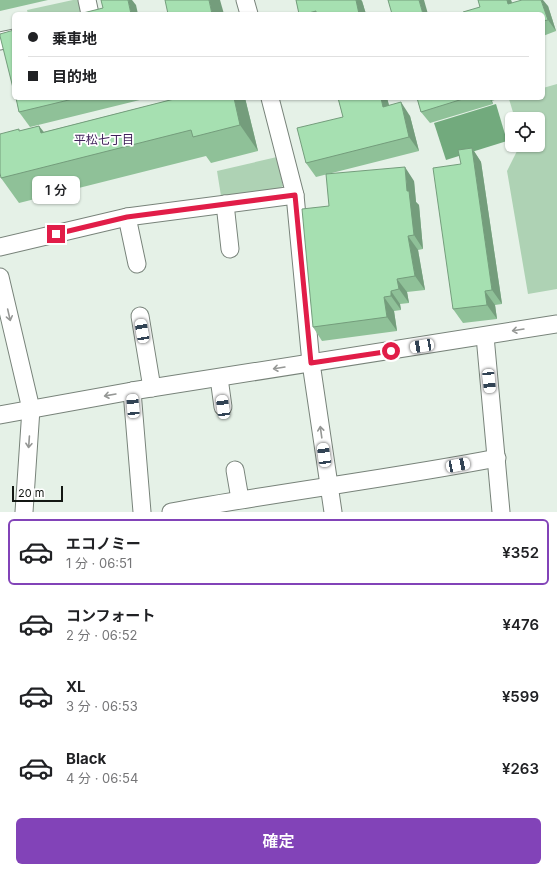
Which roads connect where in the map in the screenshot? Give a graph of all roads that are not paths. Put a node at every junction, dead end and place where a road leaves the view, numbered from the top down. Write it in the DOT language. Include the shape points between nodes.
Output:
graph roads {
  1 [pos="87,0"];
  2 [pos="245,0"];
  3 [pos="90,12"];
  4 [pos="248,12"];
  5 [pos="12,38"];
  6 [pos="0,41"];
  7 [pos="271,100"];
  8 [pos="295,195"];
  9 [pos="225,204"];
  10 [pos="127,217"];
  11 [pos="0,247"];
  12 [pos="230,249"];
  13 [pos="137,264"];
  14 [pos="0,277"];
  15 [pos="140,316"];
  16 [pos="557,324"];
  17 [pos="484,336"];
  18 [pos="311,363"];
  19 [pos="219,378"];
  20 [pos="152,388"];
  21 [pos="132,391"];
  22 [pos="223,407"];
  23 [pos="31,409"];
  24 [pos="0,415"];
  25 [pos="497,458"];
  26 [pos="234,470"];
  27 [pos="329,486"];
  28 [pos="240,500"];
  29 [pos="24,512"];
  30 [pos="142,512"];
  31 [pos="171,512"];
  32 [pos="333,512"];
  33 [pos="501,512"];
  1 -- 3 [label="street"];
  2 -- 4 [label="street"];
  5 -- 6 [label="street"];
  7 -- 8 [label="street"];
  8 -- 9 [label="street"];
  8 -- 18 [label="street"];
  9 -- 10 [label="street"];
  9 -- 12 [label="street"];
  10 -- 11 [label="street"];
  10 -- 13 [label="street"];
  14 -- 23 [label="street, one-way"];
  15 -- 20 [label="street"];
  16 -- 17 [label="street, one-way"];
  17 -- 18 [label="street"];
  17 -- 25 [label="street"];
  18 -- 19 [label="street, one-way"];
  27 -- 18 [label="street, one-way"];
  19 -- 20 [label="street"];
  19 -- 22 [label="street"];
  20 -- 21 [label="street"];
  21 -- 23 [label="street, one-way"];
  21 -- 30 [label="street"];
  23 -- 24 [label="street"];
  23 -- 29 [label="street, one-way"];
  25 -- 27 [label="street"];
  25 -- 33 [label="street"];
  26 -- 28 [label="street"];
  27 -- 28 [label="street"];
  27 -- 32 [label="street"];
  28 -- 31 [label="street"];
}
